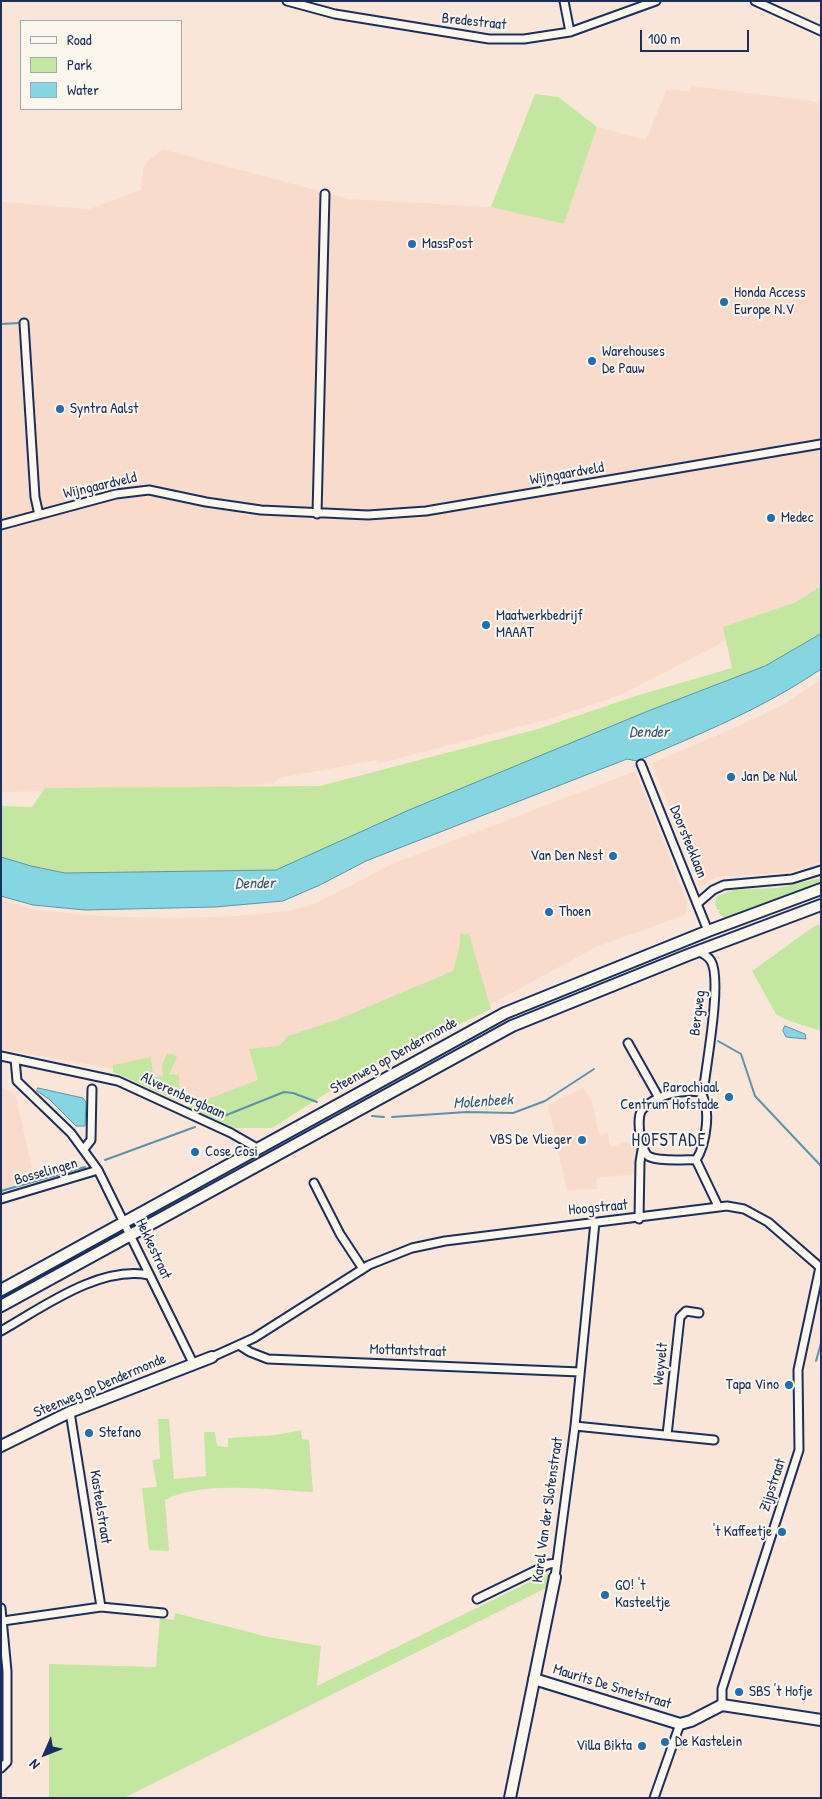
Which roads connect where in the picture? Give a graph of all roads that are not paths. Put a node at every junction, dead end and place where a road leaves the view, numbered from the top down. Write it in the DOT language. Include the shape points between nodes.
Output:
graph roads {
  1 [pos="287,1"];
  2 [pos="564,1"];
  3 [pos="656,1"];
  4 [pos="754,1"];
  5 [pos="821,31"];
  6 [pos="570,32"];
  7 [pos="325,194"];
  8 [pos="24,323"];
  9 [pos="821,444"];
  10 [pos="317,514"];
  11 [pos="39,515"];
  12 [pos="1,525"];
  13 [pos="641,764"];
  14 [pos="821,870"];
  15 [pos="821,889"];
  16 [pos="698,902"];
  17 [pos="821,905"];
  18 [pos="708,931"];
  19 [pos="731,939"];
  20 [pos="694,954"];
  21 [pos="628,1043"];
  22 [pos="1,1056"];
  23 [pos="15,1059"];
  24 [pos="92,1089"];
  25 [pos="702,1089"];
  26 [pos="660,1098"];
  27 [pos="257,1148"];
  28 [pos="84,1149"];
  29 [pos="642,1150"];
  30 [pos="696,1160"];
  31 [pos="98,1170"];
  32 [pos="314,1182"];
  33 [pos="1,1199"];
  34 [pos="718,1206"];
  35 [pos="639,1218"];
  36 [pos="125,1221"];
  37 [pos="595,1222"];
  38 [pos="129,1235"];
  39 [pos="820,1267"];
  40 [pos="363,1269"];
  41 [pos="149,1275"];
  42 [pos="1,1290"];
  43 [pos="1,1306"];
  44 [pos="700,1313"];
  45 [pos="1,1331"];
  46 [pos="239,1345"];
  47 [pos="212,1357"];
  48 [pos="193,1363"];
  49 [pos="580,1372"];
  50 [pos="70,1412"];
  51 [pos="575,1426"];
  52 [pos="667,1435"];
  53 [pos="714,1440"];
  54 [pos="1,1446"];
  55 [pos="557,1563"];
  56 [pos="555,1577"];
  57 [pos="477,1599"];
  58 [pos="101,1607"];
  59 [pos="1,1608"];
  60 [pos="163,1613"];
  61 [pos="3,1621"];
  62 [pos="4,1671"];
  63 [pos="534,1679"];
  64 [pos="722,1705"];
  65 [pos="821,1720"];
  66 [pos="680,1724"];
  67 [pos="1,1768"];
  68 [pos="510,1798"];
  69 [pos="654,1798"];
  1 -- 6 [label="street, Bredestraat" via="320,12 473,38 524,39"];
  2 -- 6 [label="street"];
  3 -- 6 [label="street, Bredestraat"];
  4 -- 5 [label="street"];
  7 -- 10 [label="street"];
  8 -- 11 [label="street" via="35,497"];
  9 -- 10 [label="street, Wijngaardveld" via="426,511"];
  10 -- 11 [label="street, Wijngaardveld" via="215,504 148,490 116,494"];
  11 -- 12 [label="street, Wijngaardveld"];
  13 -- 16 [label="street, Doorsteeklaan"];
  14 -- 16 [label="street" via="792,879 724,885"];
  15 -- 18 [label="main road, Steenweg op Dendermonde"];
  16 -- 18 [label="street, Doorsteeklaan"];
  17 -- 19 [label="main road, Steenweg op Dendermonde"];
  18 -- 19 [label="main road" via="714,940"];
  18 -- 20 [label="main road"];
  18 -- 27 [label="main road, Steenweg op Dendermonde" via="505,1013"];
  19 -- 20 [label="main road, Steenweg op Dendermonde"];
  20 -- 25 [label="street, Bergweg" via="707,956 712,962 716,980"];
  20 -- 38 [label="main road, Steenweg op Dendermonde" via="512,1026"];
  21 -- 26 [label="street"];
  22 -- 23 [label="street"];
  23 -- 27 [label="street, Alverenbergbaan" via="118,1081"];
  23 -- 28 [label="street, Hekkestraat" via="16,1081 53,1114"];
  24 -- 28 [label="street" via="92,1140"];
  25 -- 26 [label="street"];
  25 -- 30 [label="street" via="707,1116 700,1155"];
  26 -- 29 [label="street" via="642,1110 639,1116"];
  27 -- 36 [label="main road, Steenweg op Dendermonde"];
  28 -- 31 [label="street, Hekkestraat"];
  29 -- 30 [label="street" via="654,1158"];
  29 -- 35 [label="street"];
  30 -- 34 [label="street"];
  31 -- 33 [label="street, Bosselingen"];
  31 -- 36 [label="street, Hekkestraat"];
  32 -- 40 [label="street" via="340,1234"];
  34 -- 35 [label="street, Hoogstraat"];
  34 -- 39 [label="street, Hoogstraat" via="735,1207 755,1214"];
  35 -- 37 [label="street, Hoogstraat"];
  36 -- 38 [label="street, Hekkestraat"];
  36 -- 42 [label="main road, Steenweg op Dendermonde"];
  37 -- 40 [label="street, Hoogstraat" via="445,1241 392,1254"];
  37 -- 49 [label="street, Karel Van der Slotenstraat"];
  38 -- 41 [label="street, Hekkestraat"];
  38 -- 43 [label="main road, Steenweg op Dendermonde"];
  39 -- 64 [label="street, Zijpstraat" via="798,1370 800,1444 722,1688"];
  40 -- 46 [label="street, Hoogstraat"];
  41 -- 45 [label="street" via="111,1275 76,1289"];
  41 -- 48 [label="street, Hekkestraat"];
  44 -- 52 [label="street, Weyvelt" via="686,1311 680,1317"];
  46 -- 47 [label="street, Hoogstraat"];
  46 -- 49 [label="street, Mottantstraat" via="268,1359"];
  47 -- 48 [label="main road, Steenweg op Dendermonde"];
  48 -- 50 [label="main road, Steenweg op Dendermonde"];
  49 -- 51 [label="street, Karel Van der Slotenstraat"];
  50 -- 54 [label="main road, Steenweg op Dendermonde"];
  50 -- 58 [label="street, Kasteelstraat"];
  51 -- 52 [label="street"];
  51 -- 55 [label="street, Karel Van der Slotenstraat"];
  52 -- 53 [label="street"];
  55 -- 56 [label="street, Karel Van der Slotenstraat"];
  55 -- 57 [label="street" via="548,1564"];
  56 -- 63 [label="main road, Karel Van der Slotenstraat"];
  58 -- 60 [label="street"];
  58 -- 61 [label="street"];
  59 -- 61 [label="street"];
  61 -- 62 [label="street"];
  62 -- 67 [label="street" via="7,1762"];
  63 -- 66 [label="main road, Maurits De Smetstraat"];
  63 -- 68 [label="main road, Karel Van der Slotenstraat"];
  64 -- 65 [label="main road"];
  64 -- 66 [label="main road"];
  66 -- 69 [label="street"];
}
